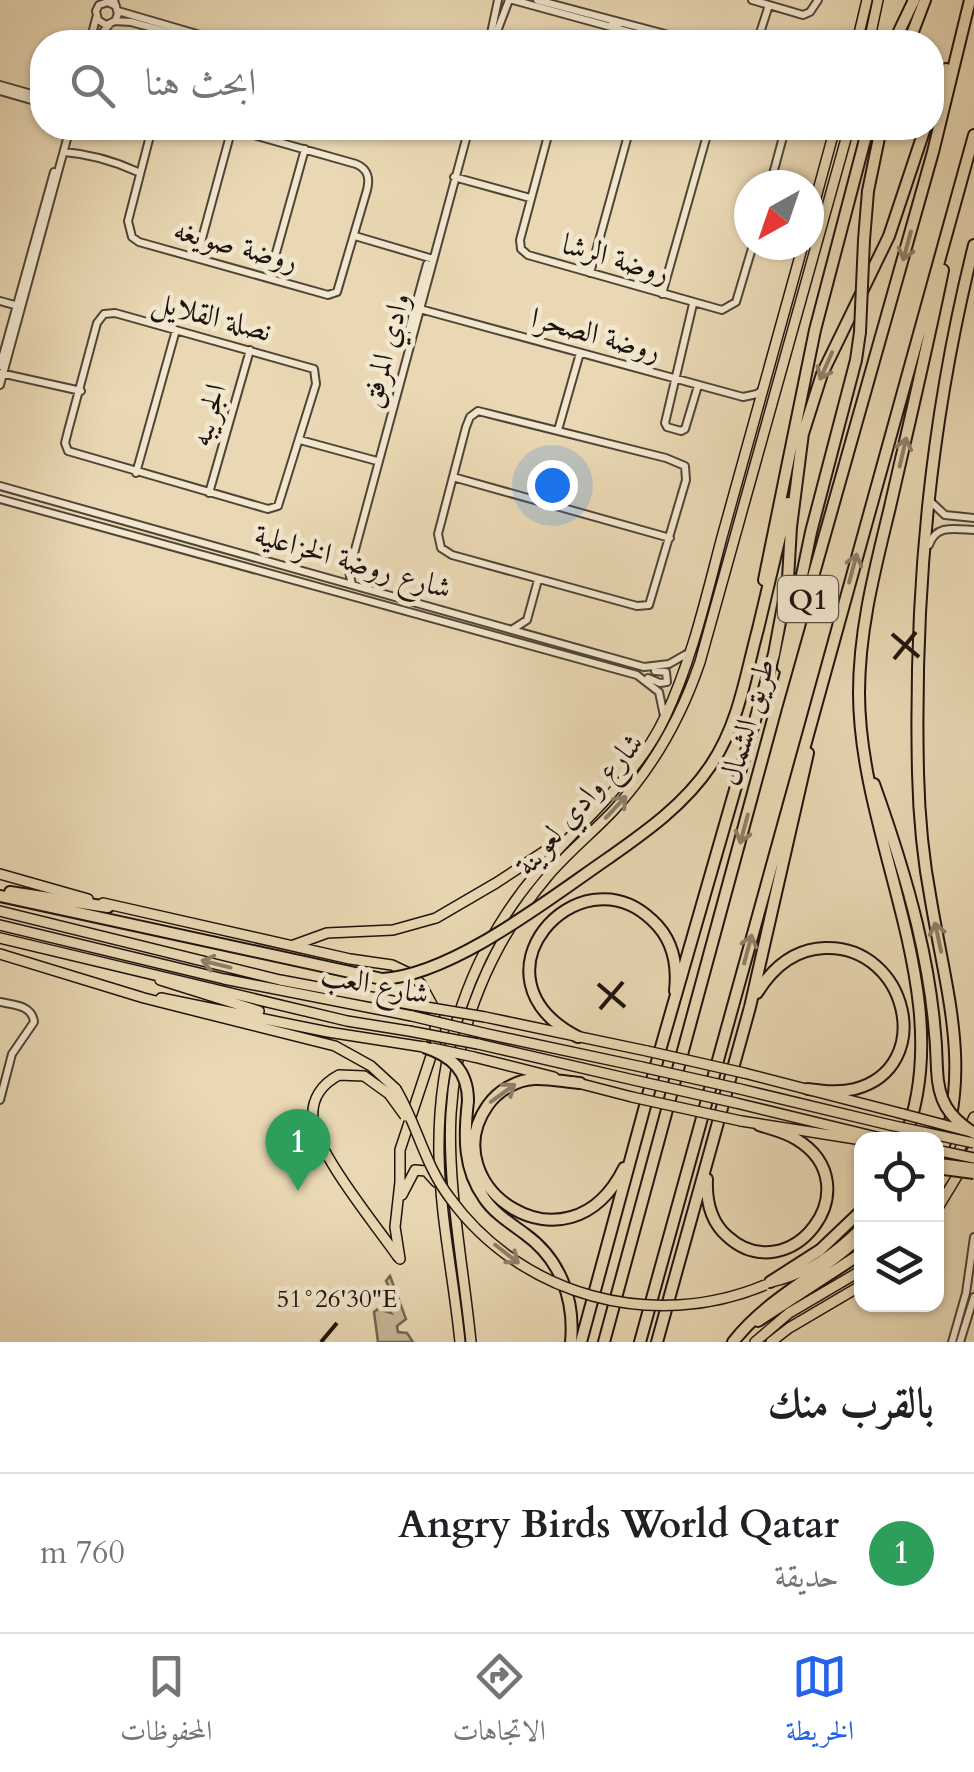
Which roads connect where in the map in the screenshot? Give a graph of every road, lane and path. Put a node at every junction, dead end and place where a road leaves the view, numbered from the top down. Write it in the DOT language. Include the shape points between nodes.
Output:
graph roads {
  1 [pos="498,0"];
  2 [pos="511,0"];
  3 [pos="537,0"];
  4 [pos="752,0"];
  5 [pos="818,0"];
  6 [pos="867,0"];
  7 [pos="878,0"];
  8 [pos="914,0"];
  9 [pos="925,0"];
  10 [pos="970,0"];
  11 [pos="102,2"];
  12 [pos="769,5"];
  13 [pos="116,6"];
  14 [pos="96,17"];
  15 [pos="112,23"];
  16 [pos="615,25"];
  17 [pos="94,30"];
  18 [pos="105,30"];
  19 [pos="160,30"];
  20 [pos="188,30"];
  21 [pos="493,30"];
  22 [pos="497,30"];
  23 [pos="614,30"];
  24 [pos="630,30"];
  25 [pos="639,30"];
  26 [pos="761,30"];
  27 [pos="859,30"];
  28 [pos="872,30"];
  29 [pos="900,30"];
  30 [pos="914,30"];
  31 [pos="957,45"];
  32 [pos="944,77"];
  33 [pos="0,88"];
  34 [pos="30,97"];
  35 [pos="944,103"];
  36 [pos="974,134"];
  37 [pos="65,140"];
  38 [pos="148,140"];
  39 [pos="227,140"];
  40 [pos="273,140"];
  41 [pos="464,140"];
  42 [pos="547,140"];
  43 [pos="627,140"];
  44 [pos="706,140"];
  45 [pos="782,140"];
  46 [pos="832,140"];
  47 [pos="843,140"];
  48 [pos="865,140"];
  49 [pos="878,140"];
  50 [pos="921,140"];
  51 [pos="936,140"];
  52 [pos="63,147"];
  53 [pos="305,149"];
  54 [pos="139,168"];
  55 [pos="774,170"];
  56 [pos="824,170"];
  57 [pos="453,176"];
  58 [pos="960,186"];
  59 [pos="530,198"];
  60 [pos="355,236"];
  61 [pos="974,245"];
  62 [pos="197,257"];
  63 [pos="431,258"];
  64 [pos="748,260"];
  65 [pos="799,260"];
  66 [pos="590,274"];
  67 [pos="269,278"];
  68 [pos="662,294"];
  69 [pos="0,301"];
  70 [pos="693,304"];
  71 [pos="19,306"];
  72 [pos="417,310"];
  73 [pos="176,330"];
  74 [pos="250,350"];
  75 [pos="579,355"];
  76 [pos="1,371"];
  77 [pos="675,381"];
  78 [pos="0,385"];
  79 [pos="764,388"];
  80 [pos="697,389"];
  81 [pos="80,391"];
  82 [pos="756,416"];
  83 [pos="558,430"];
  84 [pos="803,432"];
  85 [pos="300,440"];
  86 [pos="376,461"];
  87 [pos="136,473"];
  88 [pos="453,477"];
  89 [pos="0,486"];
  90 [pos="929,487"];
  91 [pos="210,493"];
  92 [pos="0,499"];
  93 [pos="974,518"];
  94 [pos="974,530"];
  95 [pos="670,538"];
  96 [pos="336,580"];
  97 [pos="538,580"];
  98 [pos="353,585"];
  99 [pos="528,616"];
  100 [pos="758,628"];
  101 [pos="512,629"];
  102 [pos="536,636"];
  103 [pos="690,651"];
  104 [pos="638,665"];
  105 [pos="919,666"];
  106 [pos="637,676"];
  107 [pos="781,693"];
  108 [pos="664,720"];
  109 [pos="811,722"];
  110 [pos="865,760"];
  111 [pos="578,826"];
  112 [pos="0,874"];
  113 [pos="0,893"];
  114 [pos="108,907"];
  115 [pos="0,911"];
  116 [pos="0,925"];
  117 [pos="0,938"];
  118 [pos="294,945"];
  119 [pos="0,954"];
  120 [pos="131,968"];
  121 [pos="144,998"];
  122 [pos="0,1002"];
  123 [pos="673,1006"];
  124 [pos="750,1007"];
  125 [pos="275,1020"];
  126 [pos="578,1037"];
  127 [pos="424,1047"];
  128 [pos="580,1084"];
  129 [pos="808,1089"];
  130 [pos="392,1091"];
  131 [pos="0,1100"];
  132 [pos="974,1118"];
  133 [pos="759,1125"];
  134 [pos="856,1132"];
  135 [pos="906,1132"];
  136 [pos="974,1133"];
  137 [pos="637,1139"];
  138 [pos="854,1139"];
  139 [pos="974,1145"];
  140 [pos="944,1149"];
  141 [pos="944,1152"];
  142 [pos="709,1154"];
  143 [pos="974,1158"];
  144 [pos="944,1167"];
  145 [pos="974,1170"];
  146 [pos="944,1177"];
  147 [pos="442,1195"];
  148 [pos="944,1197"];
  149 [pos="398,1206"];
  150 [pos="854,1218"];
  151 [pos="854,1236"];
  152 [pos="974,1237"];
  153 [pos="854,1239"];
  154 [pos="854,1258"];
  155 [pos="854,1275"];
  156 [pos="767,1284"];
  157 [pos="854,1290"];
  158 [pos="974,1297"];
  159 [pos="460,1342"];
  160 [pos="471,1342"];
  161 [pos="571,1342"];
  162 [pos="581,1342"];
  163 [pos="604,1342"];
  164 [pos="640,1342"];
  165 [pos="657,1342"];
  166 [pos="734,1342"];
  167 [pos="756,1342"];
  168 [pos="771,1342"];
  169 [pos="952,1342"];
  170 [pos="960,1342"];
  1 -- 21 [label="street"];
  2 -- 16 [label="street"];
  2 -- 22 [label="street"];
  3 -- 16 [label="street"];
  4 -- 12 [label="street"];
  5 -- 12 [label="street" via="807,14"];
  6 -- 27 [label="main road"];
  7 -- 28 [label="main road"];
  8 -- 29 [label="highway"];
  9 -- 30 [label="highway"];
  10 -- 31 [label="highway, طريق الشمال / Q1"];
  11 -- 13 [label="street"];
  11 -- 14 [label="street"];
  12 -- 26 [label="street"];
  13 -- 15 [label="street"];
  13 -- 20 [label="street"];
  14 -- 15 [label="street"];
  14 -- 17 [label="street"];
  15 -- 18 [label="street"];
  15 -- 19 [label="street"];
  16 -- 23 [label="street"];
  16 -- 24 [label="street"];
  16 -- 25 [label="street"];
  31 -- 32 [label="highway"];
  31 -- 35 [label="highway, طريق الشمال / Q1, one-way"];
  33 -- 34 [label="street"];
  36 -- 58 [label="highway, طريق الشمال / Q1"];
  37 -- 52 [label="street"];
  38 -- 54 [label="street, روضة صويغه"];
  39 -- 62 [label="street"];
  40 -- 53 [label="street, روضة صويغه"];
  41 -- 57 [label="street, وادي المرفق"];
  42 -- 59 [label="street, روضة الرشا"];
  43 -- 66 [label="street"];
  44 -- 68 [label="street"];
  45 -- 55 [label="street"];
  46 -- 56 [label="main road"];
  160 -- 47 [label="main road, شارع وادي لعوينة, one-way" via="451,1125 471,1009 526,904 634,787 684,704"];
  48 -- 100 [label="highway" via="803,382"];
  49 -- 107 [label="highway, bridge" via="856,360 793,612"];
  50 -- 84 [label="highway, one-way" via="888,236 822,374"];
  51 -- 107 [label="highway, طريق الشمال / Q1, one-way"];
  52 -- 54 [label="street"];
  52 -- 71 [label="street"];
  53 -- 60 [label="street, روضة صويغه" via="365,170"];
  53 -- 67 [label="street"];
  54 -- 62 [label="street, روضة صويغه" via="129,234"];
  57 -- 59 [label="street"];
  57 -- 63 [label="street, وادي المرفق"];
  109 -- 58 [label="highway, طريق الشمال / Q1, one-way"];
  110 -- 58 [label="highway, one-way" via="859,699 864,618"];
  59 -- 66 [label="street, روضة الرشا" via="521,250"];
  60 -- 63 [label="street"];
  60 -- 67 [label="street, روضة صويغه" via="334,294"];
  61 -- 90 [label="highway"];
  62 -- 67 [label="street, روضة صويغه"];
  63 -- 72 [label="street, وادي المرفق"];
  64 -- 70 [label="street, روضة الرشا" via="734,305 722,310"];
  65 -- 79 [label="main road, شارع وادي لعوينة"];
  66 -- 68 [label="street, روضة الرشا"];
  68 -- 70 [label="street, روضة الرشا"];
  69 -- 71 [label="street"];
  70 -- 77 [label="street, روضة الرشا"];
  71 -- 76 [label="street"];
  72 -- 75 [label="street, روضة الصحرا"];
  72 -- 86 [label="street, وادي المرفق"];
  73 -- 74 [label="street, نصلة القلايل"];
  73 -- 81 [label="street, نصلة القلايل" via="104,314"];
  73 -- 87 [label="street"];
  74 -- 85 [label="street, نصلة القلايل" via="316,372"];
  74 -- 91 [label="street, الجريبه"];
  75 -- 77 [label="street, روضة الصحرا"];
  75 -- 83 [label="street"];
  76 -- 78 [label="street"];
  76 -- 81 [label="street"];
  77 -- 79 [label="street, روضة الصحرا" via="742,398"];
  77 -- 80 [label="street, روضة الصحرا"];
  77 -- 80 [label="street, روضة الرشا" via="665,423 680,431"];
  79 -- 82 [label="main road, شارع وادي لعوينة"];
  80 -- 82 [label="street, روضة الصحرا" via="742,401"];
  81 -- 87 [label="street, نصلة القلايل" via="66,449"];
  82 -- 103 [label="main road, شارع وادي لعوينة"];
  83 -- 88 [label="street" via="475,412"];
  83 -- 95 [label="street" via="685,466"];
  84 -- 100 [label="highway"];
  84 -- 123 [label="highway" via="774,654"];
  85 -- 86 [label="street"];
  85 -- 91 [label="street, نصلة القلايل" via="275,508"];
  86 -- 96 [label="street, وادي المرفق" via="346,570"];
  86 -- 98 [label="street, وادي المرفق" via="349,572"];
  87 -- 91 [label="street, نصلة القلايل"];
  88 -- 95 [label="street"];
  88 -- 97 [label="street" via="438,534 441,548"];
  89 -- 96 [label="street, شارع روضة الخزاعلية"];
  90 -- 93 [label="street" via="938,512"];
  90 -- 105 [label="highway"];
  92 -- 106 [label="street, شارع روضة الخزاعلية"];
  94 -- 105 [label="street" via="945,528 930,539"];
  95 -- 97 [label="street" via="654,598 645,606"];
  96 -- 98 [label="street, شارع روضة الخزاعلية"];
  97 -- 99 [label="street"];
  98 -- 101 [label="street, شارع روضة الخزاعلية"];
  99 -- 101 [label="street"];
  99 -- 102 [label="street"];
  100 -- 113 [label="highway, bridge" via="739,710 710,766 665,816 610,858 416,975 382,979"];
  101 -- 102 [label="street, شارع روضة الخزاعلية"];
  102 -- 104 [label="street, شارع روضة الخزاعلية"];
  103 -- 104 [label="street, شارع روضة الخزاعلية" via="663,666"];
  103 -- 108 [label="main road, شارع وادي لعوينة"];
  104 -- 106 [label="street" via="666,672 668,679 663,684"];
  140 -- 105 [label="highway, one-way" via="962,1065 922,834"];
  106 -- 108 [label="street" via="659,692"];
  107 -- 163 [label="highway, طريق الشمال / Q1, one-way"];
  108 -- 111 [label="main road, شارع وادي لعوينة" via="626,776"];
  109 -- 124 [label="highway" via="799,804"];
  164 -- 109 [label="highway, طريق الشمال / Q1, one-way"];
  110 -- 135 [label="highway" via="922,1020 920,1084"];
  110 -- 136 [label="highway, bridge" via="917,922 940,1094 948,1112"];
  111 -- 118 [label="main road" via="436,918"];
  111 -- 147 [label="main road, شارع وادي لعوينة" via="512,906 470,982 442,1090"];
  112 -- 114 [label="main road"];
  113 -- 114 [label="highway"];
  114 -- 118 [label="main road"];
  126 -- 115 [label="main road, one-way, bridge" via="280,980"];
  116 -- 139 [label="main road, شارع العب, bridge"];
  117 -- 120 [label="main road, شارع العب"];
  118 -- 149 [label="main road" via="400,968 430,998 436,1041 402,1136"];
  119 -- 121 [label="main road"];
  120 -- 125 [label="main road"];
  120 -- 134 [label="main road, شارع العب, bridge"];
  121 -- 125 [label="main road"];
  121 -- 130 [label="main road" via="334,1046 371,1066"];
  122 -- 131 [label="street" via="27,1009 34,1022 12,1054"];
  123 -- 126 [label="highway" via="676,963 657,924 620,902 578,904 541,932 528,974 541,1010"];
  123 -- 137 [label="highway"];
  124 -- 129 [label="highway" via="780,964 815,948 858,954 888,978 903,1020 894,1060 860,1088"];
  124 -- 142 [label="highway"];
  125 -- 127 [label="main road"];
  126 -- 129 [label="main road, bridge"];
  127 -- 128 [label="main road, bridge"];
  127 -- 161 [label="highway, bridge" via="454,1063 466,1082 466,1153 477,1188 559,1272 572,1313"];
  128 -- 133 [label="main road, bridge"];
  137 -- 128 [label="highway, one-way" via="612,1190 586,1212 539,1218 500,1200 476,1154 485,1109 504,1089 526,1080"];
  129 -- 136 [label="main road, bridge"];
  130 -- 149 [label="main road" via="364,1076 339,1076 320,1091 313,1122 400,1259"];
  130 -- 156 [label="main road, one-way, bridge" via="434,1176 469,1221 550,1282 604,1300 657,1306 705,1302"];
  132 -- 146 [label="main road"];
  133 -- 138 [label="main road"];
  133 -- 142 [label="highway" via="799,1140 824,1173 823,1212 796,1244 753,1250 725,1235 707,1201"];
  137 -- 162 [label="highway"];
  139 -- 148 [label="main road"];
  141 -- 143 [label="main road, bridge"];
  142 -- 165 [label="highway"];
  144 -- 145 [label="highway, bridge"];
  147 -- 149 [label="main road" via="419,1169"];
  147 -- 159 [label="main road, شارع وادي لعوينة"];
  150 -- 156 [label="highway" via="820,1250"];
  151 -- 156 [label="main road" via="822,1261"];
  152 -- 169 [label="street"];
  153 -- 166 [label="highway" via="766,1306"];
  154 -- 166 [label="highway" via="785,1300"];
  155 -- 167 [label="main road"];
  157 -- 168 [label="main road"];
  158 -- 170 [label="street"];
}
